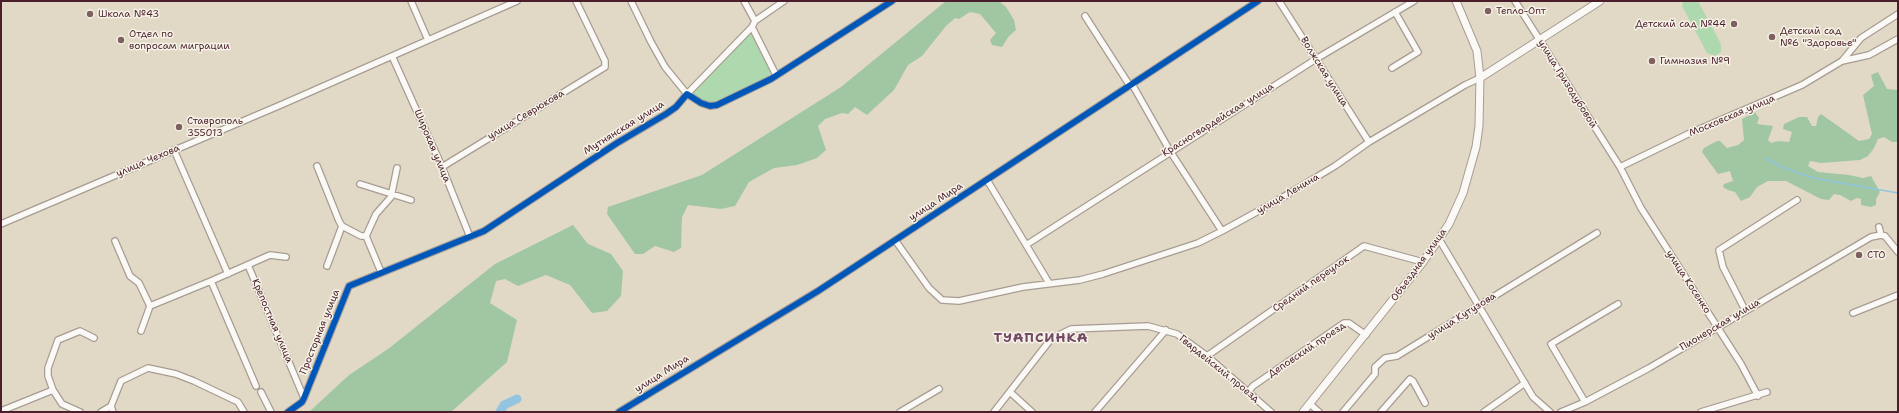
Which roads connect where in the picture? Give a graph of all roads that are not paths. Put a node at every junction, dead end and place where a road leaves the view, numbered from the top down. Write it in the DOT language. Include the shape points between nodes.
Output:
graph roads {
  1 [pos="411,1"];
  2 [pos="517,1"];
  3 [pos="576,1"];
  4 [pos="631,1"];
  5 [pos="744,1"];
  6 [pos="784,1"];
  7 [pos="892,1"];
  8 [pos="1258,1"];
  9 [pos="1279,1"];
  10 [pos="1414,1"];
  11 [pos="1456,1"];
  12 [pos="1515,1"];
  13 [pos="1600,1"];
  14 [pos="1395,12"];
  15 [pos="1898,14"];
  16 [pos="1085,16"];
  17 [pos="755,21"];
  18 [pos="752,27"];
  19 [pos="1898,39"];
  20 [pos="428,40"];
  21 [pos="1539,40"];
  22 [pos="1854,47"];
  23 [pos="392,56"];
  24 [pos="1860,58"];
  25 [pos="1316,59"];
  26 [pos="1842,61"];
  27 [pos="1392,68"];
  28 [pos="776,75"];
  29 [pos="1480,78"];
  30 [pos="1131,85"];
  31 [pos="687,94"];
  32 [pos="1369,142"];
  33 [pos="174,150"];
  34 [pos="1170,151"];
  35 [pos="317,166"];
  36 [pos="442,167"];
  37 [pos="1620,167"];
  38 [pos="396,168"];
  39 [pos="987,180"];
  40 [pos="360,184"];
  41 [pos="392,193"];
  42 [pos="411,200"];
  43 [pos="1797,200"];
  44 [pos="1,224"];
  45 [pos="342,226"];
  46 [pos="1879,227"];
  47 [pos="1222,231"];
  48 [pos="1597,233"];
  49 [pos="1880,235"];
  50 [pos="366,236"];
  51 [pos="470,237"];
  52 [pos="1439,239"];
  53 [pos="895,240"];
  54 [pos="115,241"];
  55 [pos="1026,245"];
  56 [pos="1898,252"];
  57 [pos="286,257"];
  58 [pos="1423,262"];
  59 [pos="248,264"];
  60 [pos="327,266"];
  61 [pos="381,272"];
  62 [pos="228,274"];
  63 [pos="211,281"];
  64 [pos="1049,283"];
  65 [pos="1898,295"];
  66 [pos="1618,304"];
  67 [pos="1478,305"];
  68 [pos="150,306"];
  69 [pos="1745,310"];
  70 [pos="1853,313"];
  71 [pos="1717,326"];
  72 [pos="1166,330"];
  73 [pos="141,331"];
  74 [pos="1366,335"];
  75 [pos="94,338"];
  76 [pos="1207,356"];
  77 [pos="1525,383"];
  78 [pos="256,386"];
  79 [pos="938,389"];
  80 [pos="53,390"];
  81 [pos="261,392"];
  82 [pos="1010,392"];
  83 [pos="1248,392"];
  84 [pos="1767,392"];
  85 [pos="1758,396"];
  86 [pos="304,398"];
  87 [pos="1585,402"];
  88 [pos="1310,404"];
  89 [pos="1426,404"];
  90 [pos="112,409"];
  91 [pos="1,411"];
  92 [pos="80,412"];
  93 [pos="102,412"];
  94 [pos="244,412"];
  95 [pos="270,412"];
  96 [pos="288,412"];
  97 [pos="619,412"];
  98 [pos="900,412"];
  99 [pos="994,412"];
  100 [pos="1032,412"];
  101 [pos="1096,412"];
  102 [pos="1271,412"];
  103 [pos="1303,412"];
  104 [pos="1319,412"];
  105 [pos="1344,412"];
  106 [pos="1381,412"];
  107 [pos="1484,412"];
  108 [pos="1550,412"];
  109 [pos="1561,412"];
  110 [pos="1701,412"];
  1 -- 20 [label="street"];
  2 -- 20 [label="street, улица Чехова"];
  3 -- 36 [label="street, улица Севрюкова" via="605,61 605,66"];
  4 -- 31 [label="street" via="665,67"];
  5 -- 17 [label="street"];
  6 -- 17 [label="street"];
  7 -- 28 [label="street"];
  8 -- 30 [label="street, улица Мира"];
  9 -- 25 [label="street, Волжская улица"];
  10 -- 14 [label="street, Красногвардейская улица"];
  11 -- 29 [label="main road, Объездная улица" via="1476,51"];
  12 -- 21 [label="street, улица Гризодубовой"];
  13 -- 21 [label="main road, улица Ленина"];
  14 -- 25 [label="street, Красногвардейская улица"];
  14 -- 27 [label="street" via="1418,52"];
  15 -- 22 [label="street, Московская улица" via="1861,38"];
  16 -- 30 [label="street"];
  17 -- 18 [label="street, Мутнянская улица"];
  18 -- 28 [label="street"];
  18 -- 31 [label="street, Мутнянская улица"];
  19 -- 24 [label="street, Московская улица"];
  20 -- 23 [label="street, улица Чехова"];
  21 -- 29 [label="main road, улица Ленина"];
  21 -- 37 [label="street, улица Гризодубовой"];
  22 -- 24 [label="street" via="1856,56"];
  22 -- 26 [label="street, Московская улица"];
  23 -- 33 [label="street, улица Чехова"];
  23 -- 36 [label="street, Широкая улица"];
  24 -- 26 [label="street, Московская улица"];
  25 -- 32 [label="street, Волжская улица"];
  25 -- 34 [label="street, Красногвардейская улица"];
  26 -- 37 [label="street, Московская улица" via="1802,85 1688,134"];
  28 -- 31 [label="street" via="717,105 701,103"];
  29 -- 32 [label="street, улица Ленина"];
  29 -- 52 [label="main road, Объездная улица" via="1479,126 1472,163 1459,202"];
  30 -- 34 [label="street"];
  30 -- 39 [label="street, улица Мира"];
  31 -- 51 [label="street, Мутнянская улица" via="666,114 617,143 497,224"];
  32 -- 47 [label="street, улица Ленина" via="1335,166"];
  33 -- 44 [label="street, улица Чехова"];
  33 -- 62 [label="street"];
  34 -- 47 [label="street"];
  34 -- 55 [label="street, Красногвардейская улица"];
  35 -- 45 [label="street"];
  36 -- 51 [label="street, Широкая улица"];
  37 -- 71 [label="street, улица Косенко" via="1641,208"];
  38 -- 41 [label="street"];
  39 -- 53 [label="street, улица Мира"];
  39 -- 55 [label="street"];
  40 -- 41 [label="street"];
  41 -- 42 [label="street"];
  41 -- 50 [label="street" via="376,214"];
  43 -- 69 [label="street" via="1719,250 1723,267"];
  45 -- 50 [label="street"];
  45 -- 60 [label="street"];
  46 -- 49 [label="street"];
  47 -- 64 [label="street, улица Ленина" via="1198,243 1102,274 1080,280"];
  48 -- 67 [label="street, улица Кутузова"];
  49 -- 56 [label="street" via="1888,239"];
  49 -- 69 [label="street, Пионерская улица" via="1865,241"];
  50 -- 61 [label="street"];
  51 -- 61 [label="street, Просторная улица"];
  52 -- 58 [label="main road, Объездная улица"];
  52 -- 67 [label="street"];
  53 -- 64 [label="street, улица Ленина" via="929,288 942,300 959,301"];
  53 -- 97 [label="street, улица Мира" via="818,291"];
  54 -- 68 [label="street" via="130,276 139,283"];
  55 -- 64 [label="street"];
  57 -- 59 [label="street" via="270,255"];
  58 -- 74 [label="main road, Объездная улица"];
  58 -- 76 [label="street, Средний переулок" via="1364,246"];
  59 -- 62 [label="street"];
  59 -- 86 [label="street, Крепостная улица"];
  61 -- 86 [label="street, Просторная улица" via="349,286"];
  62 -- 63 [label="street"];
  63 -- 68 [label="street"];
  63 -- 78 [label="street"];
  65 -- 70 [label="street"];
  66 -- 87 [label="street" via="1551,344"];
  67 -- 77 [label="street"];
  67 -- 105 [label="street, улица Кутузова" via="1462,318 1396,356 1385,358 1375,367 1375,374"];
  68 -- 73 [label="street"];
  69 -- 71 [label="street, Пионерская улица"];
  71 -- 85 [label="street, улица Косенко"];
  71 -- 87 [label="street, Пионерская улица" via="1649,368"];
  72 -- 76 [label="street, Гвардейский проезд" via="1177,334"];
  72 -- 82 [label="street, Гвардейский проезд" via="1148,326 1071,329 1051,339"];
  72 -- 101 [label="street"];
  74 -- 83 [label="street, Деповский проезд" via="1349,322 1344,323"];
  74 -- 88 [label="main road, Объездная улица"];
  75 -- 80 [label="street" via="80,331 58,340 48,368"];
  76 -- 83 [label="street, Гвардейский проезд"];
  77 -- 107 [label="street"];
  77 -- 108 [label="street" via="1533,397"];
  79 -- 98 [label="street"];
  80 -- 91 [label="street"];
  80 -- 92 [label="street" via="62,404"];
  81 -- 95 [label="street"];
  82 -- 99 [label="street, Гвардейский проезд"];
  82 -- 100 [label="street"];
  83 -- 102 [label="street, Гвардейский проезд"];
  84 -- 85 [label="street"];
  85 -- 110 [label="street"];
  86 -- 96 [label="street, Просторная улица"];
  87 -- 109 [label="street, Пионерская улица"];
  88 -- 103 [label="main road, Объездная улица"];
  88 -- 104 [label="street"];
  89 -- 106 [label="street" via="1410,379"];
  90 -- 93 [label="street"];
  90 -- 94 [label="street" via="121,381 148,368 194,381 238,402"];
}
